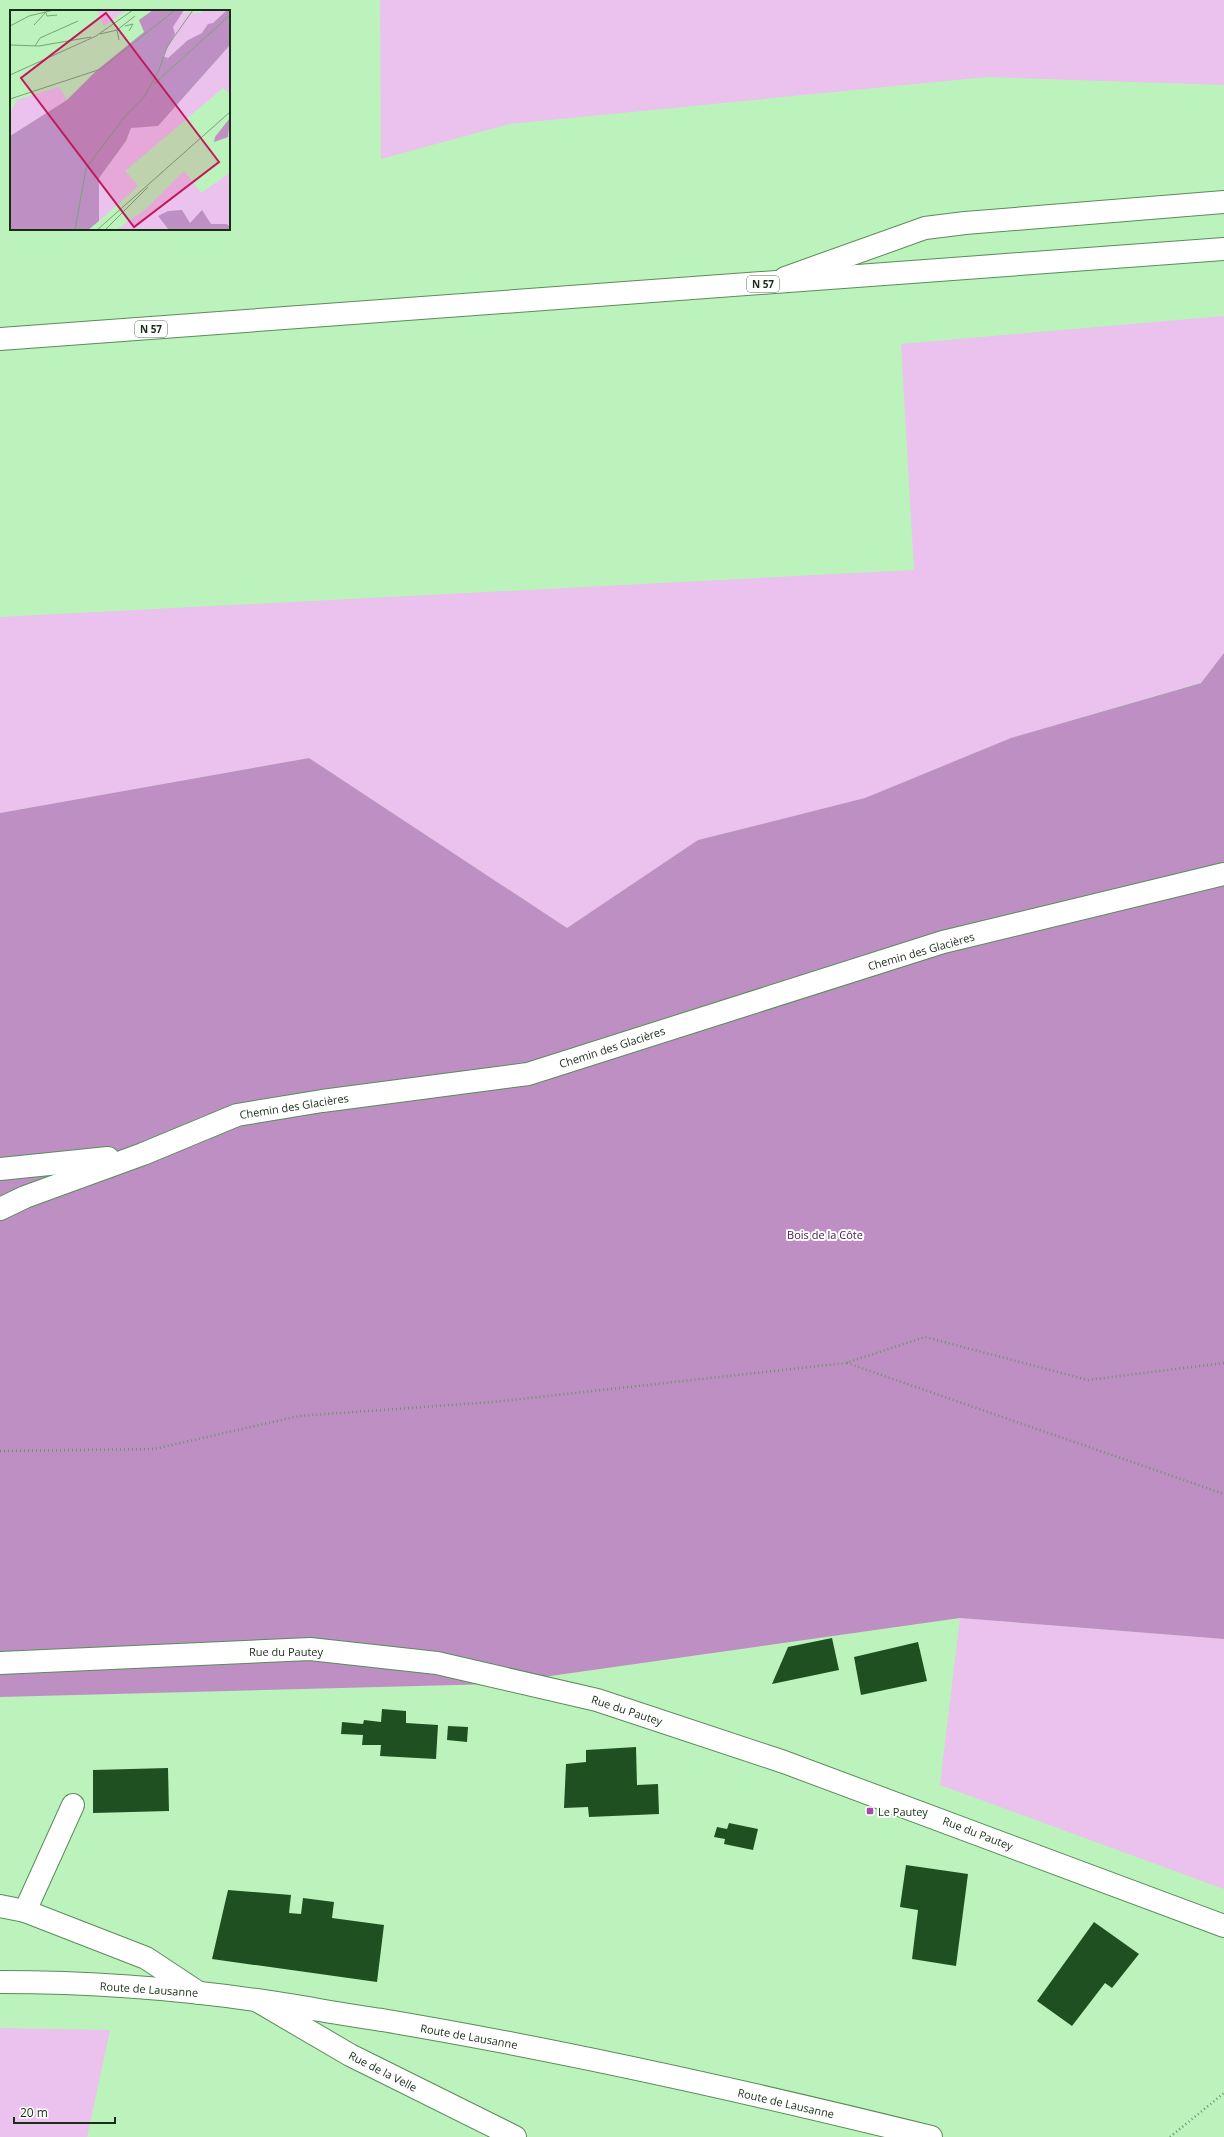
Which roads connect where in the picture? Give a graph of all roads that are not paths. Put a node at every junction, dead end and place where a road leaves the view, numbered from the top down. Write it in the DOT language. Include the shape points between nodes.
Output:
graph roads {
  1 [pos="1224,202"];
  2 [pos="1224,249"];
  3 [pos="769,284"];
  4 [pos="0,339"];
  5 [pos="1224,874"];
  6 [pos="143,1154"];
  7 [pos="0,1169"];
  8 [pos="0,1209"];
  9 [pos="0,1663"];
  10 [pos="73,1805"];
  11 [pos="0,1906"];
  12 [pos="25,1911"];
  13 [pos="1224,1926"];
  14 [pos="0,1982"];
  15 [pos="199,1993"];
  16 [pos="255,2000"];
  17 [pos="515,2137"];
  18 [pos="931,2137"];
  1 -- 3 [label="street" via="925,228"];
  2 -- 3 [label="street, N 57"];
  3 -- 4 [label="street, N 57"];
  5 -- 6 [label="street, Chemin des Glacières" via="944,942 528,1074 322,1101 237,1115"];
  6 -- 7 [label="street"];
  6 -- 8 [label="street, Chemin des Glacières" via="25,1197"];
  9 -- 13 [label="street, Rue du Pautey" via="310,1649 437,1663 597,1700 784,1762"];
  10 -- 12 [label="street"];
  11 -- 12 [label="street"];
  12 -- 15 [label="street" via="146,1958"];
  14 -- 15 [label="street, Route de Lausanne"];
  15 -- 16 [label="street, Route de Lausanne"];
  16 -- 17 [label="street, Rue de la Velle" via="350,2055"];
  16 -- 18 [label="street, Route de Lausanne" via="439,2030 585,2058"];
}
